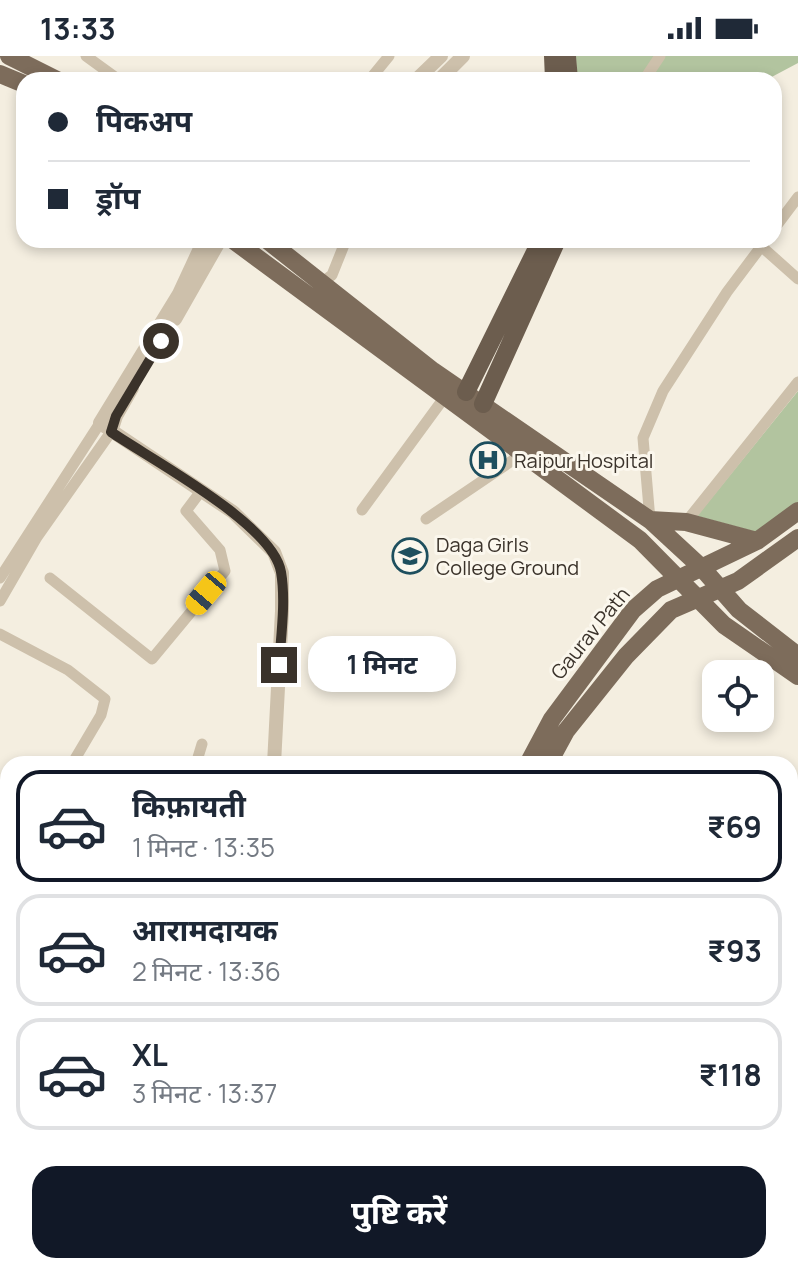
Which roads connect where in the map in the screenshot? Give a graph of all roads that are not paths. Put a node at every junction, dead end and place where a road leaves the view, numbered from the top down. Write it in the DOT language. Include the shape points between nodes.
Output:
graph roads {
  1 [pos="9,56"];
  2 [pos="86,56"];
  3 [pos="389,56"];
  4 [pos="441,56"];
  5 [pos="463,56"];
  6 [pos="41,72"];
  7 [pos="108,72"];
  8 [pos="376,72"];
  9 [pos="424,72"];
  10 [pos="447,72"];
  11 [pos="798,197"];
  12 [pos="782,218"];
  13 [pos="200,248"];
  14 [pos="216,248"];
  15 [pos="244,248"];
  16 [pos="277,248"];
  17 [pos="343,248"];
  18 [pos="537,248"];
  19 [pos="553,248"];
  20 [pos="760,248"];
  21 [pos="769,248"];
  22 [pos="798,279"];
  23 [pos="320,284"];
  24 [pos="798,382"];
  25 [pos="466,392"];
  26 [pos="444,398"];
  27 [pos="483,404"];
  28 [pos="106,427"];
  29 [pos="522,454"];
  30 [pos="201,491"];
  31 [pos="362,510"];
  32 [pos="798,511"];
  33 [pos="426,519"];
  34 [pos="650,520"];
  35 [pos="686,522"];
  36 [pos="798,538"];
  37 [pos="757,541"];
  38 [pos="647,547"];
  39 [pos="702,568"];
  40 [pos="0,578"];
  41 [pos="50,578"];
  42 [pos="680,578"];
  43 [pos="720,589"];
  44 [pos="698,598"];
  45 [pos="0,601"];
  46 [pos="633,610"];
  47 [pos="0,634"];
  48 [pos="798,656"];
  49 [pos="798,676"];
  50 [pos="202,744"];
  51 [pos="77,756"];
  52 [pos="198,756"];
  53 [pos="274,756"];
  54 [pos="532,756"];
  55 [pos="552,756"];
  1 -- 6 [label="main road"];
  2 -- 7 [label="street"];
  3 -- 8 [label="street"];
  4 -- 9 [label="street"];
  5 -- 10 [label="street"];
  11 -- 12 [label="street"];
  13 -- 28 [label="street"];
  14 -- 28 [label="street"];
  15 -- 26 [label="main road"];
  16 -- 23 [label="main road"];
  17 -- 23 [label="street" via="332,275"];
  18 -- 25 [label="highway"];
  19 -- 27 [label="highway"];
  20 -- 34 [label="street" via="663,391 643,438"];
  21 -- 22 [label="street"];
  23 -- 25 [label="main road"];
  24 -- 35 [label="street"];
  25 -- 27 [label="main road"];
  26 -- 29 [label="main road"];
  26 -- 31 [label="street"];
  27 -- 34 [label="main road"];
  28 -- 30 [label="street"];
  28 -- 40 [label="street"];
  28 -- 45 [label="street"];
  29 -- 33 [label="street"];
  29 -- 38 [label="main road"];
  30 -- 41 [label="street" via="186,511 220,550 225,571 152,659"];
  30 -- 53 [label="street" via="255,531 274,552 282,573"];
  32 -- 37 [label="main road, Gaurav Path"];
  34 -- 35 [label="main road"];
  34 -- 39 [label="main road"];
  35 -- 37 [label="main road"];
  36 -- 43 [label="main road"];
  37 -- 39 [label="main road, Gaurav Path"];
  38 -- 42 [label="main road"];
  38 -- 46 [label="main road" via="653,573"];
  39 -- 42 [label="main road, Gaurav Path"];
  39 -- 43 [label="main road"];
  42 -- 44 [label="main road"];
  42 -- 46 [label="main road, Gaurav Path"];
  43 -- 44 [label="main road"];
  43 -- 48 [label="main road"];
  44 -- 49 [label="main road" via="724,625"];
  44 -- 55 [label="main road" via="671,610 626,656"];
  46 -- 54 [label="main road, Gaurav Path" via="552,719"];
  47 -- 51 [label="street" via="68,670 105,699"];
  50 -- 52 [label="street"];
}
